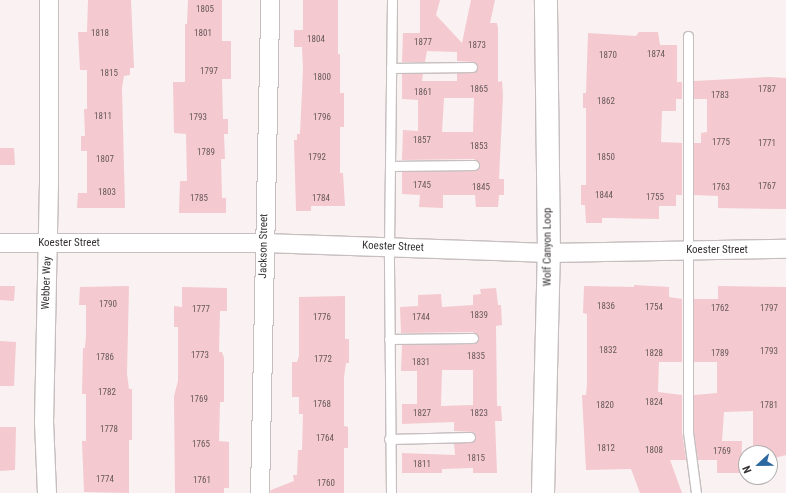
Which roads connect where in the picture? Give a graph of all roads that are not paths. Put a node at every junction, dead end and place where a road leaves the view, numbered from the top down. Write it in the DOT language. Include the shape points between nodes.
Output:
graph roads {
  1 [pos="49,0"];
  2 [pos="270,0"];
  3 [pos="392,0"];
  4 [pos="546,0"];
  5 [pos="688,36"];
  6 [pos="472,67"];
  7 [pos="391,68"];
  8 [pos="474,165"];
  9 [pos="390,166"];
  10 [pos="48,242"];
  11 [pos="0,243"];
  12 [pos="264,243"];
  13 [pos="389,247"];
  14 [pos="786,249"];
  15 [pos="688,250"];
  16 [pos="549,253"];
  17 [pos="473,338"];
  18 [pos="389,339"];
  19 [pos="470,437"];
  20 [pos="389,439"];
  21 [pos="47,493"];
  22 [pos="260,493"];
  23 [pos="391,493"];
  24 [pos="543,493"];
  25 [pos="696,493"];
  1 -- 10 [label="street, Webber Way"];
  2 -- 12 [label="street, Jackson Street"];
  3 -- 7 [label="lane"];
  4 -- 16 [label="street, Wolf Canyon Loop"];
  5 -- 15 [label="lane"];
  6 -- 7 [label="lane"];
  7 -- 9 [label="lane"];
  8 -- 9 [label="lane"];
  9 -- 13 [label="lane"];
  10 -- 11 [label="street, Koester Street"];
  10 -- 12 [label="street, Koester Street"];
  10 -- 21 [label="street, Webber Way" via="44,422"];
  12 -- 13 [label="street, Koester Street"];
  12 -- 22 [label="street, Jackson Street"];
  13 -- 16 [label="street, Koester Street"];
  13 -- 18 [label="lane"];
  14 -- 15 [label="street, Koester Street"];
  15 -- 16 [label="street, Koester Street"];
  15 -- 25 [label="lane" via="688,432"];
  16 -- 24 [label="street, Wolf Canyon Loop"];
  17 -- 18 [label="lane"];
  18 -- 20 [label="lane"];
  19 -- 20 [label="lane"];
  20 -- 23 [label="lane"];
}
